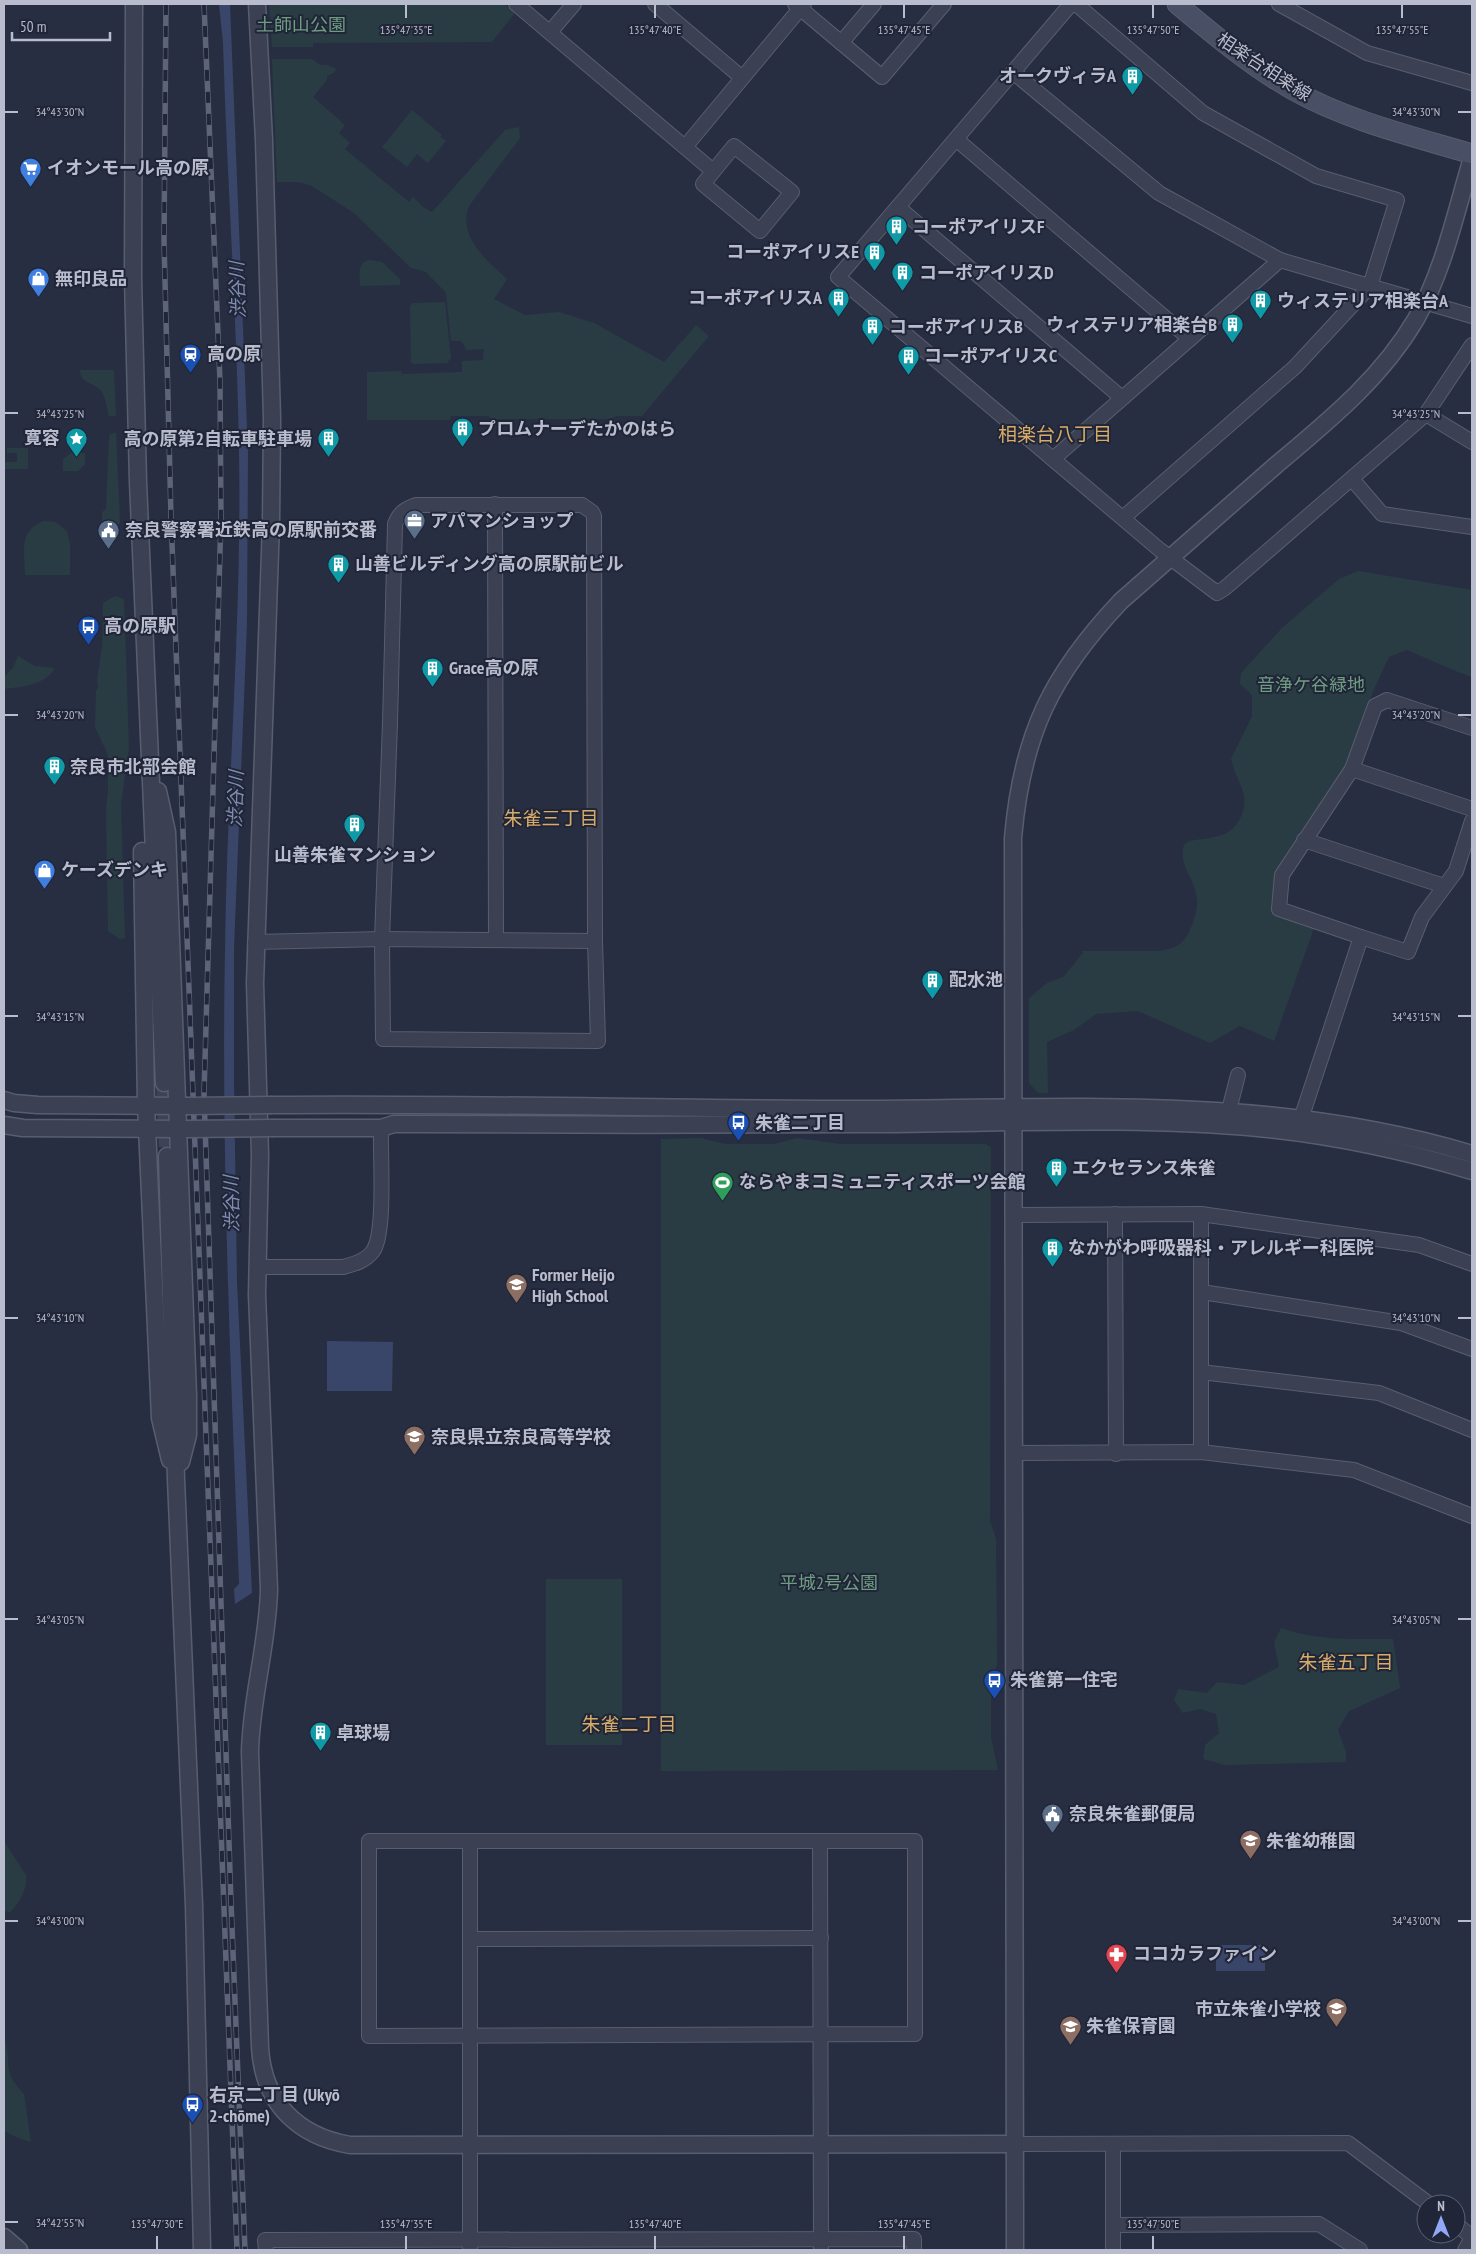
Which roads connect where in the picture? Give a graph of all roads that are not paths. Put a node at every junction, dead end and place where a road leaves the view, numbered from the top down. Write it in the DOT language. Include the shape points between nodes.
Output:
graph roads {
  1 [pos="134,4"];
  2 [pos="257,4"];
  3 [pos="516,4"];
  4 [pos="574,4"];
  5 [pos="655,4"];
  6 [pos="874,4"];
  7 [pos="944,4"];
  8 [pos="1071,4"];
  9 [pos="1076,4"];
  10 [pos="1178,4"];
  11 [pos="1278,4"];
  12 [pos="800,5"];
  13 [pos="550,32"];
  14 [pos="841,43"];
  15 [pos="1013,72"];
  16 [pos="741,78"];
  17 [pos="1472,83"];
  18 [pos="956,139"];
  19 [pos="685,147"];
  20 [pos="1472,154"];
  21 [pos="1472,158"];
  22 [pos="713,171"];
  23 [pos="898,207"];
  24 [pos="1280,260"];
  25 [pos="1370,286"];
  26 [pos="1424,302"];
  27 [pos="1472,316"];
  28 [pos="1190,339"];
  29 [pos="1472,345"];
  30 [pos="1122,398"];
  31 [pos="1426,414"];
  32 [pos="1472,442"];
  33 [pos="1052,459"];
  34 [pos="1352,479"];
  35 [pos="495,504"];
  36 [pos="1124,517"];
  37 [pos="1472,527"];
  38 [pos="1170,558"];
  39 [pos="1472,728"];
  40 [pos="148,745"];
  41 [pos="1352,768"];
  42 [pos="1472,809"];
  43 [pos="1472,821"];
  44 [pos="1304,840"];
  45 [pos="1444,886"];
  46 [pos="1361,937"];
  47 [pos="382,939"];
  48 [pos="496,940"];
  49 [pos="595,941"];
  50 [pos="255,942"];
  51 [pos="1238,1076"];
  52 [pos="164,1083"];
  53 [pos="4,1100"];
  54 [pos="23,1104"];
  55 [pos="146,1105"];
  56 [pos="182,1106"];
  57 [pos="4,1107"];
  58 [pos="1229,1110"];
  59 [pos="1012,1114"];
  60 [pos="1301,1119"];
  61 [pos="4,1124"];
  62 [pos="23,1128"];
  63 [pos="148,1128"];
  64 [pos="381,1128"];
  65 [pos="4,1129"];
  66 [pos="182,1129"];
  67 [pos="1472,1154"];
  68 [pos="167,1156"];
  69 [pos="1472,1171"];
  70 [pos="1115,1214"];
  71 [pos="1201,1214"];
  72 [pos="1013,1215"];
  73 [pos="1472,1264"];
  74 [pos="259,1267"];
  75 [pos="1202,1292"];
  76 [pos="1472,1349"];
  77 [pos="1201,1372"];
  78 [pos="1472,1430"];
  79 [pos="1201,1452"];
  80 [pos="1015,1453"];
  81 [pos="1116,1454"];
  82 [pos="176,1478"];
  83 [pos="1472,1516"];
  84 [pos="470,1841"];
  85 [pos="820,1841"];
  86 [pos="821,1938"];
  87 [pos="471,1939"];
  88 [pos="470,2036"];
  89 [pos="821,2036"];
  90 [pos="821,2143"];
  91 [pos="1015,2144"];
  92 [pos="1113,2144"];
  93 [pos="470,2145"];
  94 [pos="1417,2194"];
  95 [pos="1114,2225"];
  96 [pos="4,2237"];
  97 [pos="1472,2238"];
  98 [pos="368,2245"];
  99 [pos="470,2245"];
  100 [pos="821,2245"];
  101 [pos="19,2250"];
  102 [pos="202,2250"];
  103 [pos="266,2250"];
  104 [pos="914,2250"];
  105 [pos="1015,2250"];
  106 [pos="1113,2250"];
  107 [pos="1360,2250"];
  108 [pos="1465,2250"];
  1 -- 40 [label="street" via="133,278"];
  2 -- 50 [label="street" via="272,418"];
  3 -- 13 [label="street"];
  4 -- 13 [label="street"];
  5 -- 16 [label="street"];
  6 -- 14 [label="street"];
  7 -- 14 [label="street" via="882,78"];
  8 -- 15 [label="street"];
  9 -- 25 [label="street" via="1203,113 1316,176 1397,200"];
  10 -- 20 [label="main road, 相楽台相楽線" via="1234,51 1300,94 1346,115"];
  11 -- 17 [label="street" via="1367,53"];
  12 -- 14 [label="street"];
  12 -- 16 [label="street"];
  13 -- 19 [label="street"];
  15 -- 18 [label="street"];
  15 -- 24 [label="street" via="1159,193"];
  16 -- 19 [label="street"];
  18 -- 23 [label="street"];
  18 -- 28 [label="street"];
  19 -- 22 [label="street"];
  21 -- 26 [label="street" via="1440,264"];
  22 -- 22 [label="street" via="703,184 760,231 792,192 734,146"];
  23 -- 30 [label="street"];
  23 -- 33 [label="street" via="838,277"];
  24 -- 25 [label="street"];
  24 -- 28 [label="street"];
  25 -- 26 [label="street"];
  25 -- 36 [label="street" via="1295,367"];
  26 -- 27 [label="street"];
  26 -- 38 [label="street" via="1416,320 1375,377"];
  28 -- 30 [label="street"];
  29 -- 31 [label="street"];
  30 -- 33 [label="street"];
  31 -- 32 [label="street"];
  31 -- 34 [label="street"];
  33 -- 36 [label="street"];
  34 -- 37 [label="street" via="1382,514"];
  34 -- 38 [label="street" via="1217,592"];
  35 -- 47 [label="street" via="416,505 404,510 395,524"];
  35 -- 48 [label="street"];
  35 -- 49 [label="street" via="582,505 594,516"];
  36 -- 38 [label="street"];
  38 -- 59 [label="street" via="1121,601 1091,633 1054,686 1024,762 1013,838"];
  39 -- 41 [label="street" via="1387,700 1375,706"];
  40 -- 52 [label="street"];
  40 -- 55 [label="street" via="142,825"];
  40 -- 56 [label="street" via="167,832"];
  41 -- 42 [label="street"];
  41 -- 44 [label="street"];
  43 -- 45 [label="street" via="1456,871"];
  44 -- 45 [label="street"];
  44 -- 46 [label="street" via="1282,875 1279,909"];
  45 -- 46 [label="street" via="1422,917 1408,952"];
  46 -- 60 [label="street"];
  47 -- 48 [label="street"];
  47 -- 49 [label="street" via="383,1039 588,1041 598,1041"];
  47 -- 50 [label="street"];
  48 -- 49 [label="street"];
  50 -- 74 [label="street"];
  51 -- 58 [label="street"];
  53 -- 54 [label="street"];
  54 -- 55 [label="street"];
  54 -- 57 [label="street"];
  55 -- 56 [label="street"];
  55 -- 63 [label="street"];
  56 -- 59 [label="street, bridge" via="853,1109"];
  56 -- 66 [label="street"];
  58 -- 59 [label="street" via="1155,1107"];
  58 -- 60 [label="street"];
  59 -- 64 [label="street" via="606,1126 394,1124"];
  59 -- 69 [label="street" via="1260,1128 1350,1140"];
  59 -- 72 [label="street"];
  60 -- 67 [label="street" via="1364,1127"];
  61 -- 62 [label="street"];
  62 -- 63 [label="street"];
  62 -- 65 [label="street"];
  63 -- 66 [label="street"];
  63 -- 82 [label="street" via="160,1418"];
  64 -- 66 [label="street, bridge"];
  64 -- 74 [label="street" via="380,1233 373,1251 355,1264 343,1267"];
  66 -- 82 [label="street" via="188,1435"];
  68 -- 82 [label="street"];
  70 -- 71 [label="street"];
  70 -- 72 [label="street"];
  70 -- 81 [label="street"];
  71 -- 73 [label="street" via="1419,1245"];
  71 -- 75 [label="street"];
  72 -- 80 [label="street"];
  74 -- 93 [label="street" via="257,1295 268,1605 250,1752 262,2070 282,2109 299,2126 321,2138 350,2145"];
  75 -- 76 [label="street" via="1401,1323"];
  75 -- 77 [label="street"];
  77 -- 78 [label="street" via="1379,1392"];
  77 -- 79 [label="street"];
  79 -- 81 [label="street"];
  79 -- 83 [label="street" via="1354,1470"];
  80 -- 81 [label="street"];
  80 -- 91 [label="street"];
  82 -- 102 [label="street" via="194,1905"];
  84 -- 85 [label="street"];
  84 -- 87 [label="street"];
  84 -- 88 [label="street" via="369,1841 369,2036"];
  85 -- 86 [label="street"];
  85 -- 89 [label="street" via="916,1841 915,2034"];
  86 -- 87 [label="street"];
  86 -- 89 [label="street"];
  87 -- 88 [label="street"];
  88 -- 89 [label="street"];
  88 -- 93 [label="street"];
  89 -- 90 [label="street"];
  90 -- 91 [label="street"];
  90 -- 93 [label="street"];
  90 -- 100 [label="street"];
  91 -- 92 [label="street"];
  91 -- 105 [label="street"];
  92 -- 94 [label="street" via="1348,2143"];
  92 -- 95 [label="street"];
  93 -- 99 [label="street"];
  95 -- 106 [label="street"];
  95 -- 107 [label="street" via="1318,2224"];
  96 -- 101 [label="street"];
  97 -- 108 [label="street"];
  98 -- 99 [label="street"];
  98 -- 103 [label="street" via="265,2240"];
  99 -- 100 [label="street"];
  100 -- 104 [label="street" via="914,2239"];
}
